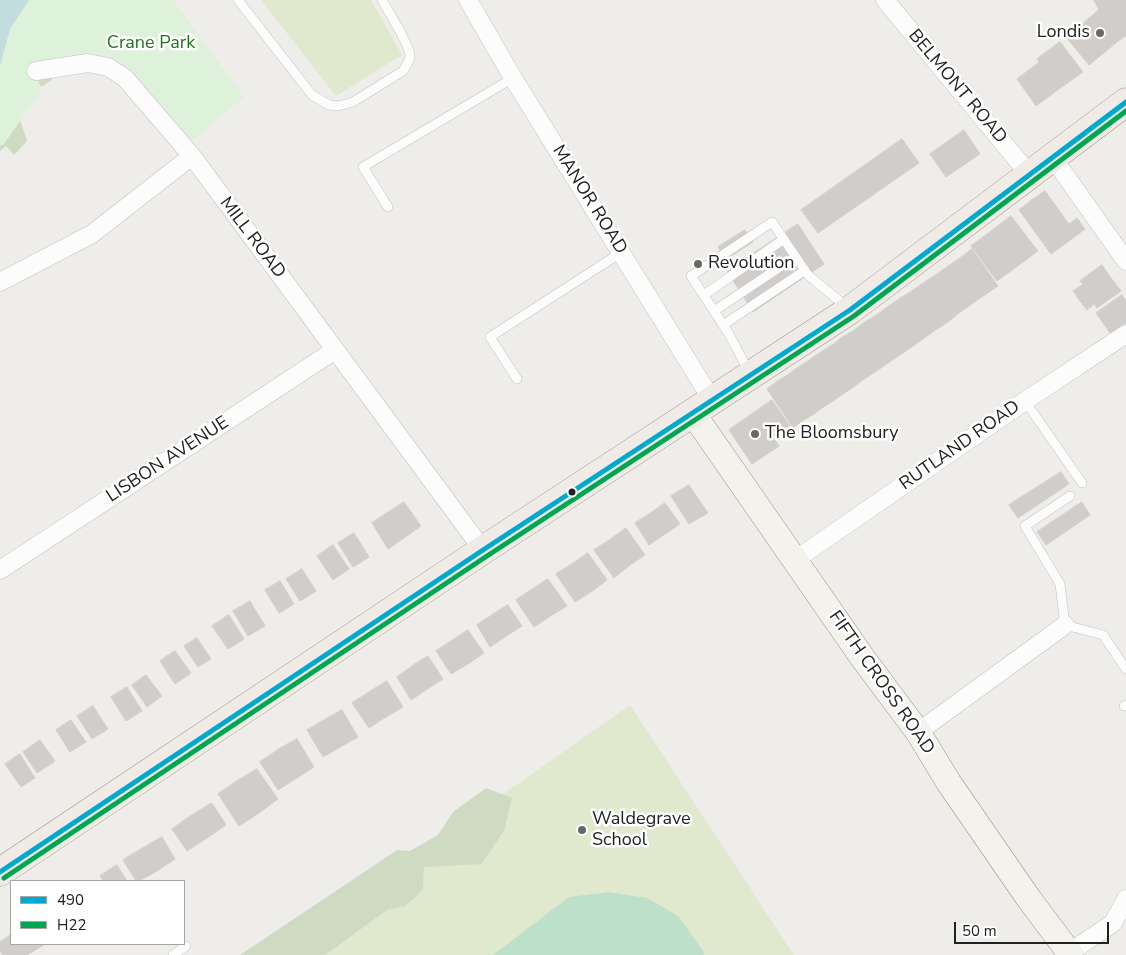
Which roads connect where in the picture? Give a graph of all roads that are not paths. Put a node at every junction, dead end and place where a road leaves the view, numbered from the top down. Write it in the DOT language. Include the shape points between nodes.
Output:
graph roads {
  1 [pos="238,0"];
  2 [pos="382,0"];
  3 [pos="468,0"];
  4 [pos="885,0"];
  5 [pos="36,71"];
  6 [pos="513,78"];
  7 [pos="1126,102"];
  8 [pos="192,156"];
  9 [pos="1053,158"];
  10 [pos="1029,174"];
  11 [pos="388,207"];
  12 [pos="784,239"];
  13 [pos="622,252"];
  14 [pos="795,257"];
  15 [pos="1126,261"];
  16 [pos="806,273"];
  17 [pos="0,282"];
  18 [pos="704,295"];
  19 [pos="714,310"];
  20 [pos="850,310"];
  21 [pos="723,325"];
  22 [pos="1126,334"];
  23 [pos="335,350"];
  24 [pos="750,374"];
  25 [pos="517,379"];
  26 [pos="1025,401"];
  27 [pos="702,406"];
  28 [pos="1082,483"];
  29 [pos="1070,496"];
  30 [pos="483,550"];
  31 [pos="795,560"];
  32 [pos="0,570"];
  33 [pos="1065,625"];
  34 [pos="1126,669"];
  35 [pos="918,732"];
  36 [pos="0,872"];
  37 [pos="1126,901"];
  38 [pos="186,946"];
  39 [pos="1071,954"];
  40 [pos="173,955"];
  1 -- 2 [label="lane" via="312,95 329,105 338,106 353,102 403,71 408,63 410,55 406,45"];
  3 -- 6 [label="street, MANOR ROAD"];
  4 -- 10 [label="street, BELMONT ROAD"];
  5 -- 8 [label="street, MILL ROAD" via="88,64 108,67 125,78"];
  6 -- 11 [label="lane" via="363,167"];
  6 -- 13 [label="street, MANOR ROAD"];
  7 -- 9 [label="main road"];
  8 -- 17 [label="street" via="92,234"];
  8 -- 23 [label="street, MILL ROAD"];
  9 -- 10 [label="main road"];
  9 -- 15 [label="street"];
  10 -- 20 [label="main road"];
  12 -- 14 [label="lane"];
  12 -- 18 [label="lane"];
  12 -- 18 [label="lane" via="772,222 691,276"];
  13 -- 25 [label="lane" via="490,337"];
  13 -- 27 [label="street, MANOR ROAD"];
  14 -- 16 [label="lane"];
  14 -- 19 [label="lane"];
  16 -- 20 [label="lane"];
  16 -- 21 [label="lane"];
  18 -- 19 [label="lane"];
  19 -- 21 [label="lane"];
  20 -- 24 [label="main road"];
  21 -- 24 [label="lane"];
  22 -- 26 [label="street, RUTLAND ROAD"];
  23 -- 30 [label="street, MILL ROAD"];
  23 -- 32 [label="street, LISBON AVENUE"];
  24 -- 27 [label="main road"];
  26 -- 28 [label="lane"];
  26 -- 31 [label="street, RUTLAND ROAD"];
  27 -- 30 [label="main road"];
  27 -- 31 [label="street, FIFTH CROSS ROAD"];
  29 -- 33 [label="lane" via="1025,526 1060,584"];
  30 -- 36 [label="main road"];
  31 -- 35 [label="street, FIFTH CROSS ROAD"];
  33 -- 34 [label="lane" via="1103,635"];
  33 -- 35 [label="street"];
  35 -- 39 [label="street, FIFTH CROSS ROAD" via="1024,892"];
  37 -- 39 [label="street" via="1112,923"];
  38 -- 40 [label="lane"];
}
